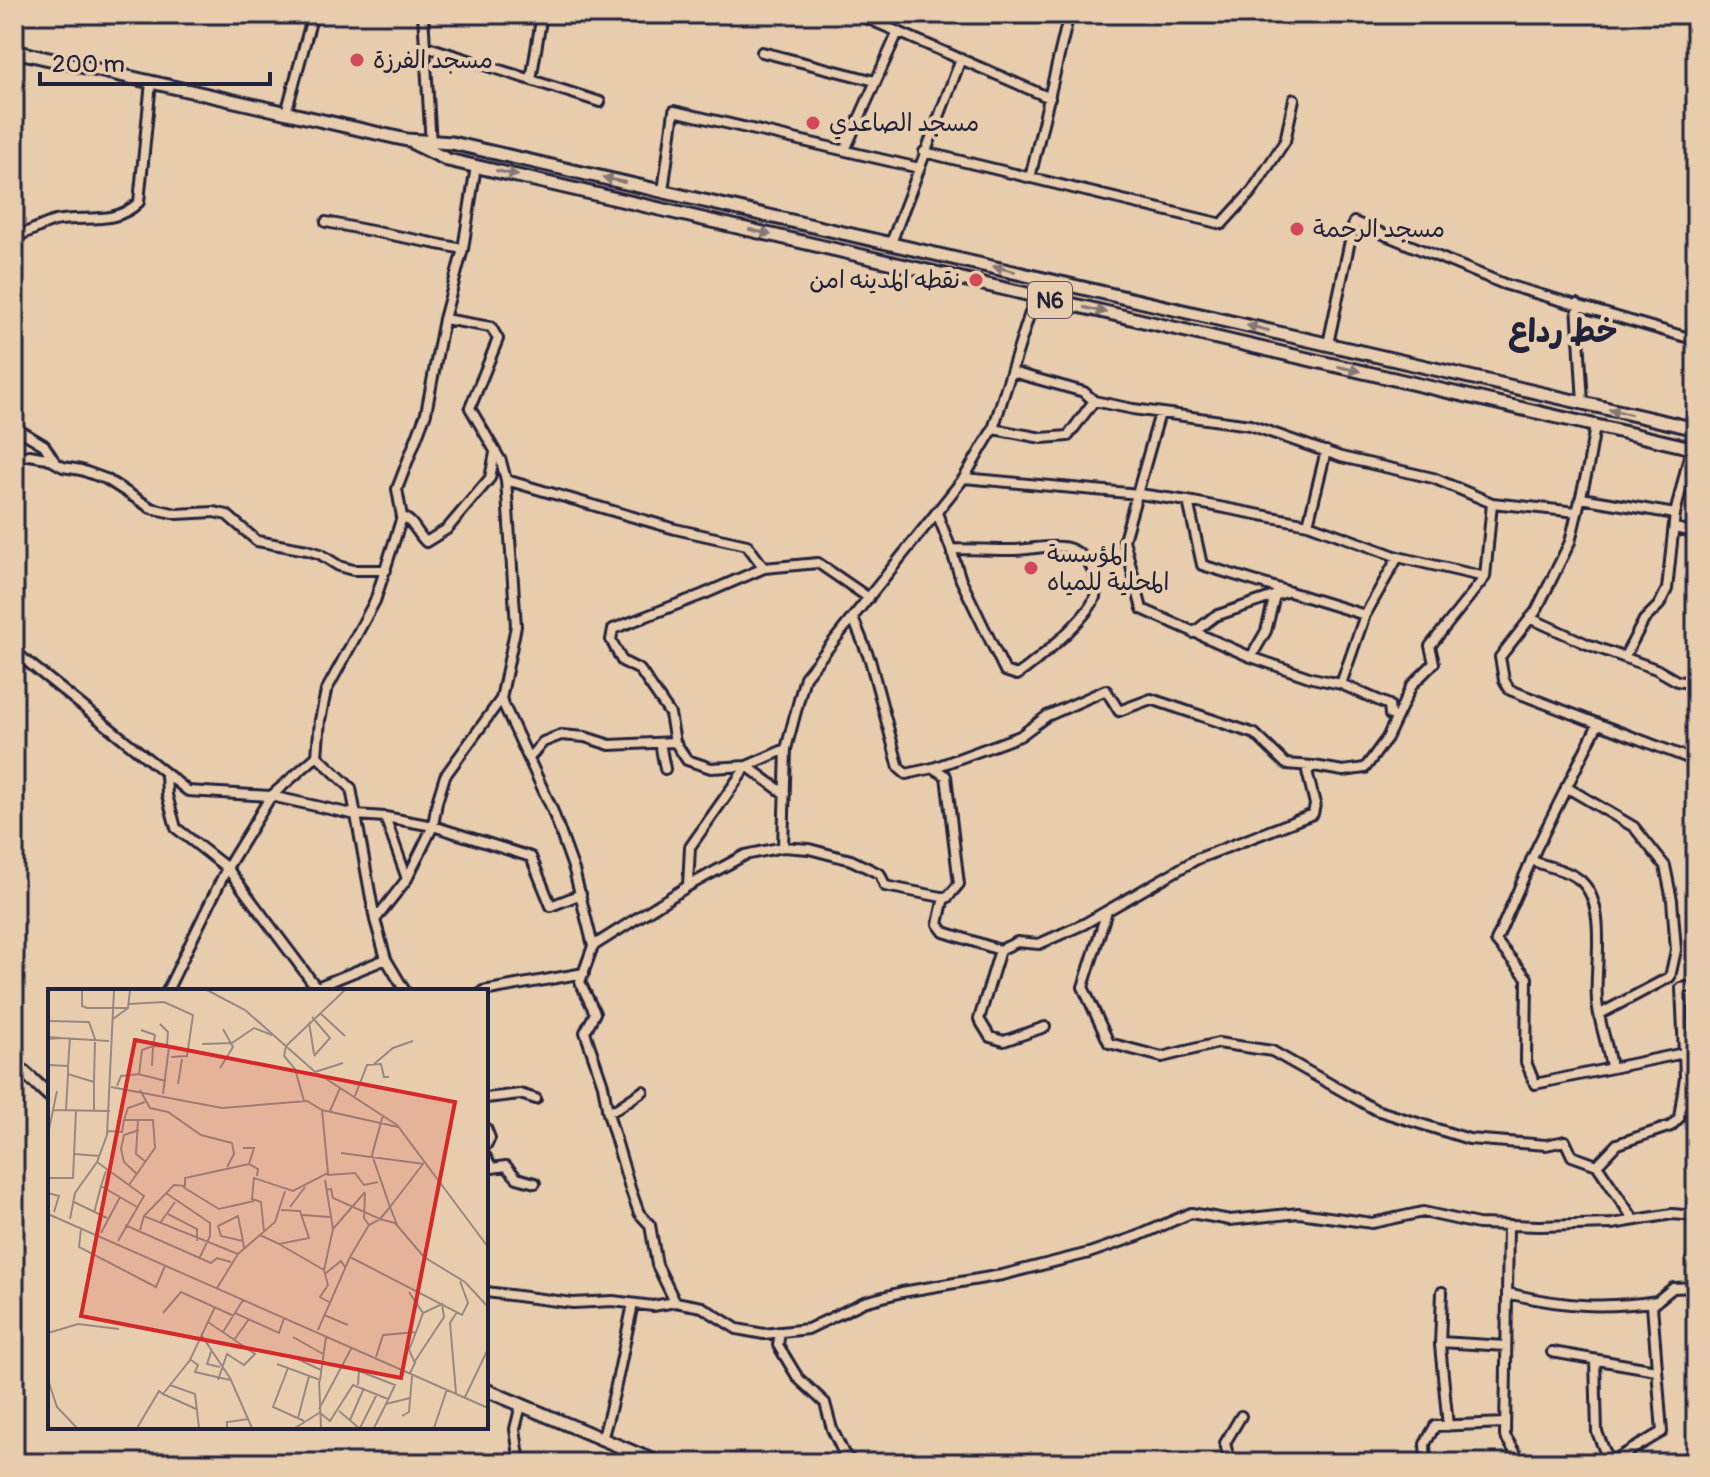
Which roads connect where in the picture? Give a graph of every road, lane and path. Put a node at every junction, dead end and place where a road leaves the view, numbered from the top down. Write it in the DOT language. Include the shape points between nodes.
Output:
graph roads {
  1 [pos="313,14"];
  2 [pos="423,14"];
  3 [pos="542,14"];
  4 [pos="857,14"];
  5 [pos="1060,14"];
  6 [pos="1069,17"];
  7 [pos="898,32"];
  8 [pos="425,46"];
  9 [pos="14,51"];
  10 [pos="762,52"];
  11 [pos="961,59"];
  12 [pos="531,80"];
  13 [pos="875,81"];
  14 [pos="151,82"];
  15 [pos="1050,98"];
  16 [pos="1294,99"];
  17 [pos="600,102"];
  18 [pos="286,113"];
  19 [pos="431,146"];
  20 [pos="845,150"];
  21 [pos="924,152"];
  22 [pos="476,166"];
  23 [pos="919,168"];
  24 [pos="1030,178"];
  25 [pos="663,191"];
  26 [pos="326,222"];
  27 [pos="14,237"];
  28 [pos="891,243"];
  29 [pos="463,249"];
  30 [pos="947,256"];
  31 [pos="942,275"];
  32 [pos="1041,278"];
  33 [pos="1035,297"];
  34 [pos="1577,304"];
  35 [pos="444,319"];
  36 [pos="1301,338"];
  37 [pos="1696,340"];
  38 [pos="1328,344"];
  39 [pos="1294,356"];
  40 [pos="1407,362"];
  41 [pos="1012,372"];
  42 [pos="1398,380"];
  43 [pos="1094,401"];
  44 [pos="1583,403"];
  45 [pos="1160,413"];
  46 [pos="1595,426"];
  47 [pos="14,427"];
  48 [pos="993,429"];
  49 [pos="1696,429"];
  50 [pos="14,434"];
  51 [pos="26,434"];
  52 [pos="1694,449"];
  53 [pos="1326,451"];
  54 [pos="496,452"];
  55 [pos="14,458"];
  56 [pos="55,463"];
  57 [pos="964,478"];
  58 [pos="506,480"];
  59 [pos="1139,494"];
  60 [pos="1581,498"];
  61 [pos="1188,501"];
  62 [pos="1492,503"];
  63 [pos="1577,512"];
  64 [pos="937,513"];
  65 [pos="1675,514"];
  66 [pos="402,517"];
  67 [pos="1308,524"];
  68 [pos="1675,528"];
  69 [pos="1696,533"];
  70 [pos="951,549"];
  71 [pos="1398,557"];
  72 [pos="764,568"];
  73 [pos="386,570"];
  74 [pos="1485,577"];
  75 [pos="1275,591"];
  76 [pos="869,598"];
  77 [pos="1365,615"];
  78 [pos="853,618"];
  79 [pos="1530,618"];
  80 [pos="1193,633"];
  81 [pos="14,651"];
  82 [pos="1625,656"];
  83 [pos="1251,657"];
  84 [pos="1341,684"];
  85 [pos="1696,684"];
  86 [pos="501,699"];
  87 [pos="1397,717"];
  88 [pos="1598,724"];
  89 [pos="675,742"];
  90 [pos="660,743"];
  91 [pos="786,749"];
  92 [pos="317,756"];
  93 [pos="529,758"];
  94 [pos="1696,761"];
  95 [pos="747,766"];
  96 [pos="1314,766"];
  97 [pos="933,768"];
  98 [pos="665,769"];
  99 [pos="166,775"];
  100 [pos="1566,787"];
  101 [pos="785,794"];
  102 [pos="271,796"];
  103 [pos="356,815"];
  104 [pos="385,817"];
  105 [pos="433,826"];
  106 [pos="783,847"];
  107 [pos="1531,860"];
  108 [pos="227,868"];
  109 [pos="407,879"];
  110 [pos="688,886"];
  111 [pos="581,894"];
  112 [pos="944,897"];
  113 [pos="1107,911"];
  114 [pos="375,920"];
  115 [pos="593,946"];
  116 [pos="1000,950"];
  117 [pos="386,959"];
  118 [pos="584,973"];
  119 [pos="1696,986"];
  120 [pos="168,989"];
  121 [pos="318,989"];
  122 [pos="404,989"];
  123 [pos="488,990"];
  124 [pos="1600,1014"];
  125 [pos="1045,1027"];
  126 [pos="1684,1053"];
  127 [pos="14,1063"];
  128 [pos="1611,1068"];
  129 [pos="643,1091"];
  130 [pos="48,1094"];
  131 [pos="488,1098"];
  132 [pos="536,1099"];
  133 [pos="607,1110"];
  134 [pos="488,1161"];
  135 [pos="1597,1165"];
  136 [pos="535,1183"];
  137 [pos="1696,1216"];
  138 [pos="1634,1220"];
  139 [pos="1508,1225"];
  140 [pos="1696,1287"];
  141 [pos="488,1292"];
  142 [pos="1442,1292"];
  143 [pos="1507,1293"];
  144 [pos="1658,1301"];
  145 [pos="675,1302"];
  146 [pos="633,1304"];
  147 [pos="780,1332"];
  148 [pos="1440,1342"];
  149 [pos="1506,1346"];
  150 [pos="1552,1352"];
  151 [pos="1595,1360"];
  152 [pos="1656,1370"];
  153 [pos="488,1391"];
  154 [pos="521,1405"];
  155 [pos="1241,1416"];
  156 [pos="1505,1423"];
  157 [pos="1448,1426"];
  158 [pos="602,1439"];
  159 [pos="854,1462"];
  160 [pos="520,1463"];
  161 [pos="659,1463"];
  162 [pos="1230,1463"];
  163 [pos="1426,1463"];
  164 [pos="1522,1463"];
  165 [pos="1608,1463"];
  1 -- 18 [label="street"];
  2 -- 8 [label="street"];
  3 -- 12 [label="street"];
  4 -- 7 [label="street"];
  5 -- 6 [label="street"];
  6 -- 15 [label="street"];
  7 -- 11 [label="street"];
  7 -- 13 [label="street"];
  8 -- 12 [label="street"];
  8 -- 19 [label="street"];
  9 -- 14 [label="main road, N6"];
  10 -- 13 [label="street"];
  11 -- 15 [label="street"];
  11 -- 21 [label="street"];
  12 -- 17 [label="street"];
  13 -- 20 [label="street"];
  14 -- 18 [label="main road, N6"];
  14 -- 27 [label="street" via="139,202 129,212 56,221"];
  15 -- 24 [label="street"];
  16 -- 24 [label="street" via="1285,141 1222,224"];
  18 -- 19 [label="main road, N6"];
  19 -- 22 [label="main road, N6" via="448,160"];
  25 -- 19 [label="main road, N6, one-way" via="452,143"];
  20 -- 23 [label="street"];
  20 -- 25 [label="street" via="674,111"];
  21 -- 23 [label="street"];
  21 -- 24 [label="street"];
  22 -- 29 [label="street"];
  22 -- 31 [label="main road, N6, one-way"];
  23 -- 28 [label="street"];
  25 -- 28 [label="main road, N6"];
  26 -- 29 [label="street"];
  28 -- 30 [label="main road, N6"];
  29 -- 35 [label="street"];
  30 -- 31 [label="main road"];
  32 -- 30 [label="main road, N6, one-way"];
  31 -- 33 [label="main road, N6"];
  32 -- 33 [label="street"];
  36 -- 32 [label="main road, N6, one-way"];
  33 -- 39 [label="main road, N6, one-way"];
  33 -- 41 [label="street"];
  34 -- 37 [label="street"];
  34 -- 38 [label="street" via="1504,284 1354,222"];
  34 -- 44 [label="street"];
  35 -- 54 [label="street" via="491,327 498,339 470,408"];
  35 -- 66 [label="street" via="426,413 397,489"];
  36 -- 38 [label="main road, N6"];
  36 -- 39 [label="main road"];
  38 -- 40 [label="main road, N6"];
  39 -- 42 [label="main road, N6, one-way"];
  40 -- 42 [label="main road"];
  40 -- 44 [label="main road, N6"];
  41 -- 43 [label="street" via="1084,392"];
  41 -- 48 [label="street"];
  42 -- 46 [label="main road, N6"];
  43 -- 45 [label="street"];
  43 -- 48 [label="street" via="1068,436 1042,438"];
  49 -- 44 [label="main road, N6, one-way"];
  45 -- 53 [label="street" via="1250,425"];
  45 -- 59 [label="street"];
  46 -- 52 [label="main road, N6"];
  46 -- 60 [label="street"];
  47 -- 51 [label="street"];
  48 -- 57 [label="street"];
  50 -- 51 [label="street"];
  51 -- 56 [label="street" via="44,445"];
  52 -- 65 [label="street"];
  53 -- 62 [label="street" via="1433,478"];
  53 -- 67 [label="street"];
  54 -- 58 [label="street"];
  54 -- 66 [label="street" via="490,478 447,529 426,542"];
  55 -- 56 [label="street" via="29,455"];
  56 -- 73 [label="street" via="106,479 151,508 227,515 257,541 307,550 353,570"];
  57 -- 59 [label="street"];
  57 -- 64 [label="street"];
  58 -- 72 [label="street" via="747,545"];
  58 -- 86 [label="street" via="516,626"];
  59 -- 61 [label="street"];
  59 -- 80 [label="street" via="1124,540 1142,609"];
  60 -- 63 [label="street"];
  60 -- 65 [label="street"];
  61 -- 67 [label="street"];
  61 -- 75 [label="street" via="1202,565"];
  62 -- 63 [label="street"];
  62 -- 74 [label="street"];
  63 -- 79 [label="street" via="1570,542"];
  64 -- 70 [label="street"];
  64 -- 76 [label="street"];
  65 -- 68 [label="street"];
  66 -- 73 [label="street"];
  67 -- 71 [label="street"];
  68 -- 69 [label="street"];
  68 -- 82 [label="street" via="1667,589"];
  70 -- 70 [label="street" via="1072,550 1094,573 1094,600 1033,663 1017,675 1005,671"];
  71 -- 74 [label="street"];
  71 -- 77 [label="street"];
  72 -- 76 [label="street" via="818,563"];
  72 -- 89 [label="street" via="613,629 611,640 622,661 640,670 670,714"];
  73 -- 92 [label="street" via="326,691"];
  74 -- 87 [label="street" via="1430,646 1434,663 1412,685"];
  75 -- 77 [label="street"];
  75 -- 80 [label="street" via="1215,616"];
  75 -- 83 [label="street" via="1266,631"];
  76 -- 78 [label="street"];
  77 -- 84 [label="street"];
  78 -- 91 [label="street" via="805,677"];
  78 -- 97 [label="street" via="899,768 906,774"];
  79 -- 82 [label="street"];
  79 -- 88 [label="street" via="1500,657 1510,690"];
  80 -- 83 [label="street"];
  81 -- 99 [label="street"];
  82 -- 85 [label="street" via="1677,681"];
  83 -- 84 [label="street"];
  84 -- 87 [label="street" via="1389,705 1390,715"];
  86 -- 93 [label="street"];
  86 -- 105 [label="street" via="445,776"];
  87 -- 96 [label="street" via="1365,768"];
  88 -- 94 [label="street"];
  88 -- 100 [label="street"];
  89 -- 90 [label="street"];
  89 -- 95 [label="street" via="687,760 711,768"];
  90 -- 93 [label="street" via="610,745 561,735 543,742"];
  90 -- 98 [label="street"];
  91 -- 95 [label="street"];
  91 -- 101 [label="street"];
  92 -- 102 [label="street"];
  92 -- 103 [label="street" via="351,788"];
  93 -- 111 [label="street"];
  95 -- 101 [label="street"];
  95 -- 110 [label="street" via="690,847"];
  96 -- 97 [label="street" via="1286,764 1255,734 1151,699 1119,711 1106,690 1047,716 1020,736"];
  96 -- 113 [label="street" via="1307,771 1313,814 1197,859"];
  97 -- 112 [label="street" via="946,776 959,884"];
  99 -- 102 [label="street" via="188,791"];
  99 -- 108 [label="street" via="176,828"];
  100 -- 107 [label="street"];
  100 -- 124 [label="street" via="1642,834 1665,866 1672,900 1676,950 1670,977"];
  101 -- 106 [label="street"];
  102 -- 103 [label="street"];
  102 -- 108 [label="street"];
  103 -- 104 [label="street"];
  103 -- 114 [label="street"];
  104 -- 105 [label="street"];
  104 -- 109 [label="street"];
  105 -- 109 [label="street"];
  105 -- 111 [label="street" via="531,857 551,906"];
  106 -- 110 [label="street" via="745,855"];
  106 -- 112 [label="street" via="851,860 880,874 885,886"];
  107 -- 124 [label="street" via="1581,880 1589,892 1599,940"];
  107 -- 128 [label="street" via="1496,941 1527,978 1526,1062 1535,1084"];
  108 -- 120 [label="street"];
  108 -- 121 [label="street"];
  109 -- 114 [label="street"];
  110 -- 115 [label="street"];
  111 -- 115 [label="street"];
  112 -- 116 [label="street" via="938,924 944,932"];
  113 -- 116 [label="street" via="1039,944 1017,942"];
  113 -- 135 [label="street" via="1083,987 1109,1043 1162,1057 1218,1043 1272,1051 1376,1110 1469,1139 1546,1145 1565,1141 1572,1156"];
  114 -- 117 [label="street"];
  115 -- 118 [label="street"];
  116 -- 125 [label="street" via="979,1019 990,1037 1004,1041"];
  117 -- 121 [label="street"];
  117 -- 122 [label="street"];
  118 -- 123 [label="street"];
  118 -- 133 [label="street" via="580,982 595,1013 585,1032"];
  119 -- 126 [label="street" via="1681,988"];
  124 -- 128 [label="street"];
  126 -- 128 [label="street"];
  126 -- 135 [label="street" via="1679,1118 1671,1126 1617,1144"];
  127 -- 130 [label="main road"];
  129 -- 133 [label="street"];
  131 -- 132 [label="street" via="520,1094"];
  133 -- 145 [label="street" via="639,1213 650,1225 657,1265"];
  134 -- 136 [label="street" via="492,1168 506,1166 517,1178"];
  135 -- 138 [label="street"];
  137 -- 138 [label="street"];
  138 -- 139 [label="street"];
  139 -- 143 [label="street"];
  139 -- 147 [label="street" via="1423,1212 1372,1223 1299,1213 1230,1220 1191,1213 1089,1253 902,1292 864,1302 808,1329"];
  140 -- 144 [label="street" via="1673,1288"];
  141 -- 146 [label="street"];
  142 -- 148 [label="street"];
  143 -- 144 [label="street" via="1555,1304 1619,1307"];
  143 -- 149 [label="street"];
  144 -- 152 [label="street" via="1652,1305"];
  145 -- 146 [label="street"];
  145 -- 147 [label="street" via="702,1307 737,1329"];
  146 -- 158 [label="street"];
  147 -- 159 [label="street" via="778,1345 798,1378 825,1403 844,1454"];
  148 -- 149 [label="street"];
  148 -- 157 [label="street"];
  149 -- 156 [label="street"];
  150 -- 151 [label="street"];
  151 -- 152 [label="street"];
  151 -- 165 [label="street" via="1597,1432"];
  152 -- 165 [label="street" via="1662,1432"];
  153 -- 154 [label="main road"];
  154 -- 158 [label="main road"];
  154 -- 160 [label="street" via="515,1429"];
  155 -- 162 [label="street" via="1225,1443"];
  156 -- 157 [label="street"];
  156 -- 164 [label="street" via="1505,1436"];
  157 -- 163 [label="street" via="1435,1426 1425,1444"];
  158 -- 161 [label="main road"];
}
